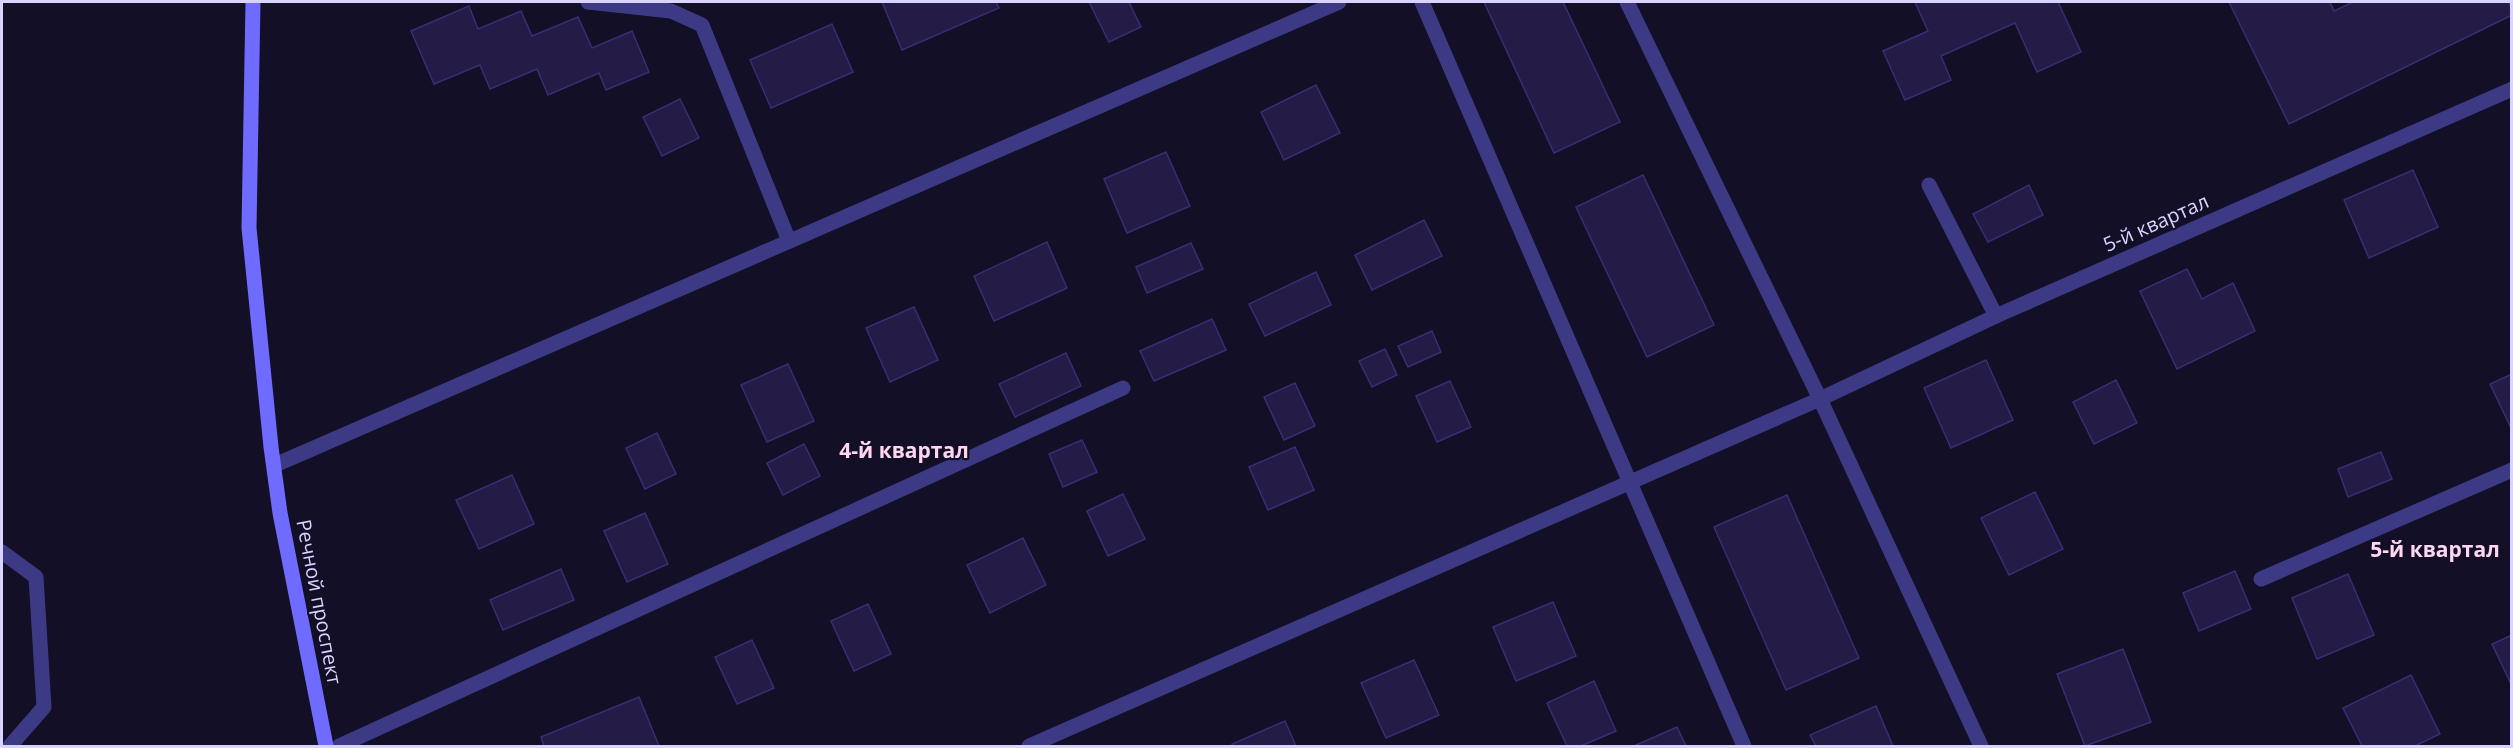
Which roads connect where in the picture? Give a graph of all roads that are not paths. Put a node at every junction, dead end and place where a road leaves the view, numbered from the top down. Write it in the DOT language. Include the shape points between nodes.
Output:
graph roads {
  1 [pos="253,2"];
  2 [pos="588,2"];
  3 [pos="1339,2"];
  4 [pos="1422,2"];
  5 [pos="1627,2"];
  6 [pos="2511,89"];
  7 [pos="1929,185"];
  8 [pos="789,241"];
  9 [pos="1996,316"];
  10 [pos="1123,388"];
  11 [pos="1820,399"];
  12 [pos="275,465"];
  13 [pos="2511,470"];
  14 [pos="1629,483"];
  15 [pos="2,552"];
  16 [pos="2261,579"];
  17 [pos="10,747"];
  18 [pos="326,747"];
  19 [pos="339,747"];
  20 [pos="1029,747"];
  21 [pos="1744,747"];
  22 [pos="1982,747"];
  1 -- 12 [label="street, Речной проспект" via="249,228"];
  2 -- 8 [label="street" via="671,10 702,25"];
  3 -- 8 [label="street"];
  4 -- 14 [label="street"];
  5 -- 11 [label="street"];
  6 -- 9 [label="street, 5-й квартал"];
  7 -- 9 [label="street"];
  8 -- 12 [label="street"];
  9 -- 11 [label="street, 5-й квартал"];
  10 -- 19 [label="street"];
  11 -- 14 [label="street, 5-й квартал"];
  11 -- 22 [label="street"];
  12 -- 18 [label="street, Речной проспект" via="280,513"];
  13 -- 16 [label="street"];
  14 -- 20 [label="street, 5-й квартал"];
  14 -- 21 [label="street"];
  15 -- 17 [label="street" via="36,578 44,707"];
}
